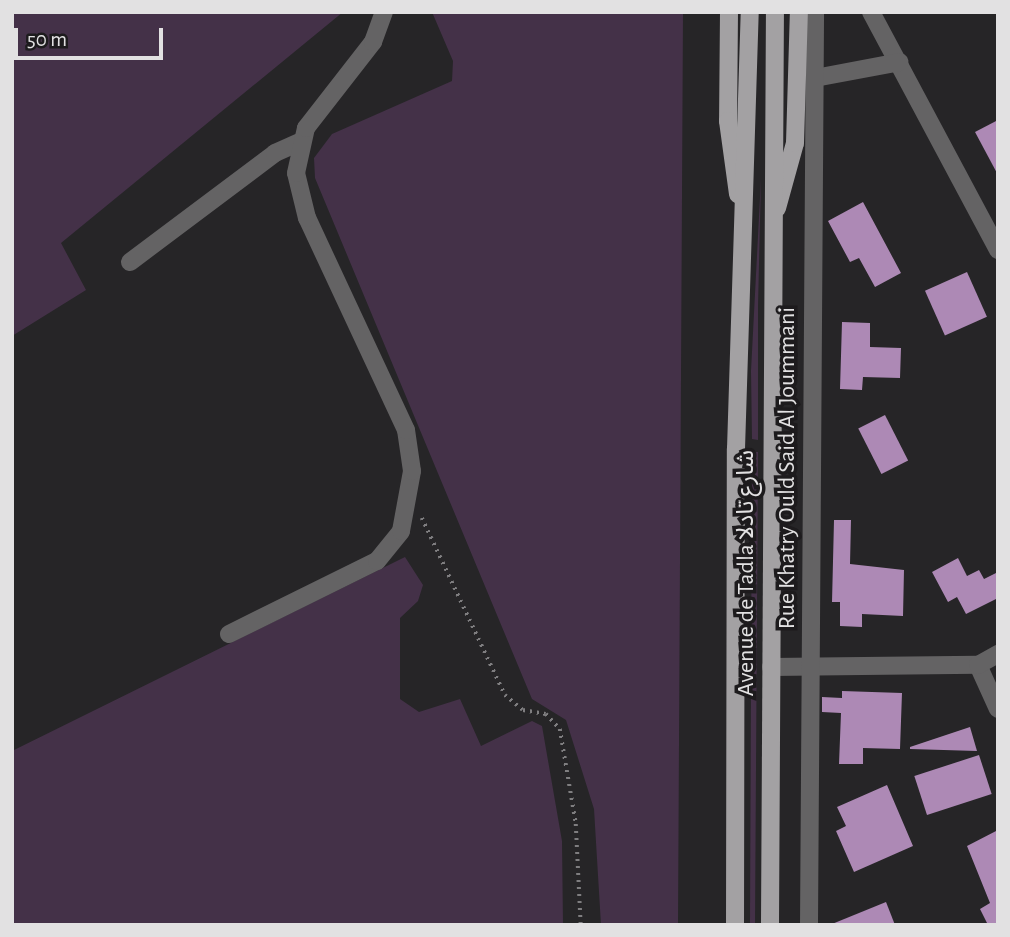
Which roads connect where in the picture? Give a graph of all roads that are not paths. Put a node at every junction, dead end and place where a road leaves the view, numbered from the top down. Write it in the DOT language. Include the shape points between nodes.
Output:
graph roads {
  1 [pos="384,12"];
  2 [pos="729,12"];
  3 [pos="750,12"];
  4 [pos="775,12"];
  5 [pos="799,12"];
  6 [pos="815,12"];
  7 [pos="871,12"];
  8 [pos="900,62"];
  9 [pos="815,78"];
  10 [pos="300,142"];
  11 [pos="772,221"];
  12 [pos="745,223"];
  13 [pos="998,250"];
  14 [pos="130,262"];
  15 [pos="229,634"];
  16 [pos="998,654"];
  17 [pos="978,665"];
  18 [pos="771,667"];
  19 [pos="811,670"];
  20 [pos="998,709"];
  21 [pos="735,925"];
  22 [pos="770,925"];
  23 [pos="809,925"];
  1 -- 10 [label="street" via="373,43 314,115"];
  2 -- 12 [label="main road, Avenue de Tadla شارع تادلا" via="729,132"];
  3 -- 12 [label="main road, Avenue de Tadla شارع تادلا"];
  4 -- 11 [label="main road, Avenue de Tadla شارع تادلا"];
  5 -- 11 [label="main road, Avenue de Tadla شارع تادلا" via="795,143"];
  6 -- 9 [label="street, Rue Khatry Ould Said Al Joummani"];
  7 -- 8 [label="street"];
  8 -- 9 [label="street"];
  8 -- 13 [label="street"];
  9 -- 19 [label="street, Rue Khatry Ould Said Al Joummani"];
  10 -- 14 [label="street" via="275,153"];
  10 -- 15 [label="street" via="301,204 406,430 410,491 401,531 388,553"];
  11 -- 18 [label="main road, Avenue de Tadla شارع تادلا"];
  12 -- 21 [label="main road, Avenue de Tadla شارع تادلا" via="736,449"];
  16 -- 17 [label="street"];
  17 -- 19 [label="street"];
  17 -- 20 [label="street"];
  18 -- 19 [label="street"];
  18 -- 22 [label="main road, Avenue de Tadla شارع تادلا"];
  19 -- 23 [label="street, Rue Khatry Ould Said Al Joummani"];
}
